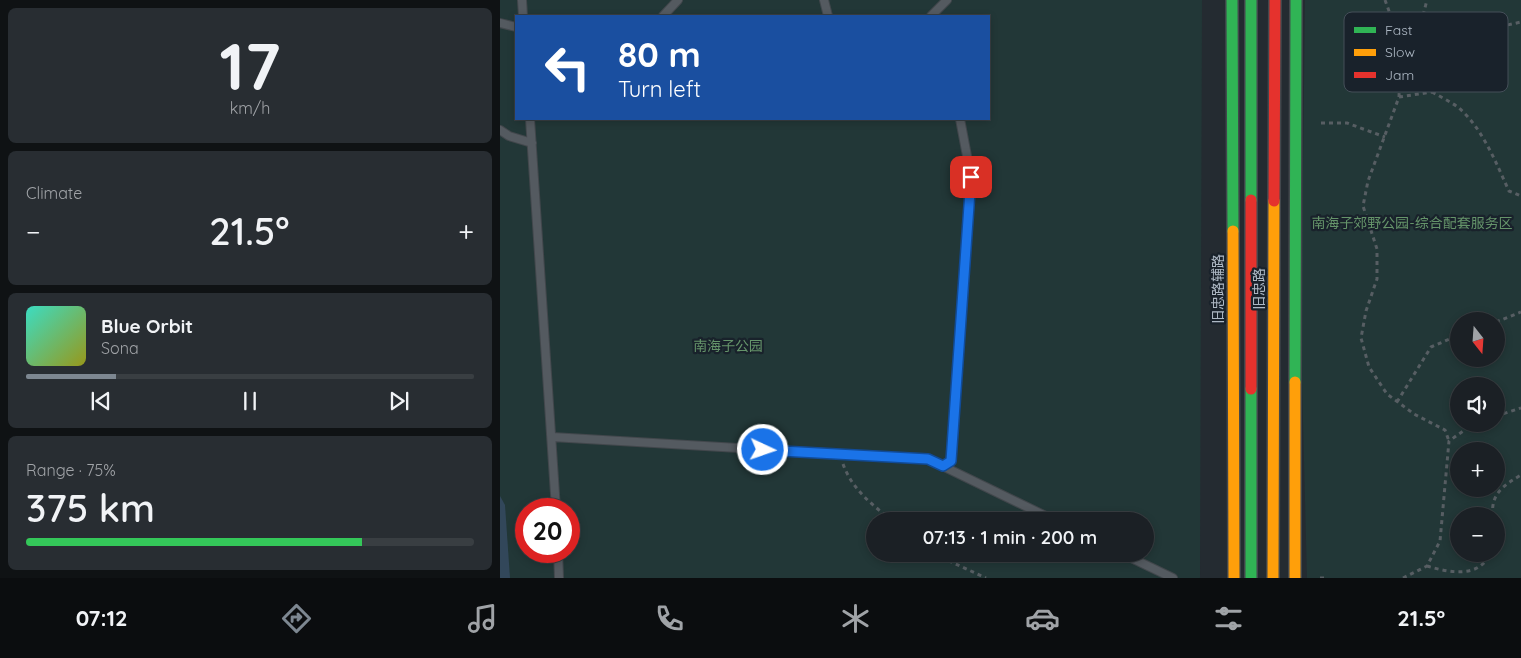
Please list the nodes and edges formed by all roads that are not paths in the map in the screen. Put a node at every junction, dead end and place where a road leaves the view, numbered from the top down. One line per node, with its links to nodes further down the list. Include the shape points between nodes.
1 (522, 0): 9 (lane)
2 (678, 0): 10 (lane)
3 (824, 0): 11 (lane)
4 (947, 0): 12 (lane)
5 (1232, 0): 27 (street, 旧忠路辅路)
6 (1251, 0): 28 (street, 旧忠路)
7 (1275, 0): 29 (street, 旧忠路)
8 (1296, 0): 30 (street)
9 (523, 15)
10 (664, 15)
11 (828, 15)
12 (932, 15)
13 (500, 24): 14 (lane)
14 (515, 27)
15 (530, 120): 18 (lane)
16 (960, 120): 20 (lane, via 971,177 951,461)
17 (500, 130): 18 (lane)
18 (532, 143): 19 (lane)
19 (552, 437): 20 (lane, via 928,459); 21 (lane)
20 (943, 466): 22 (lane)
21 (555, 498)
22 (1038, 512)
23 (1140, 562): 26 (lane)
24 (558, 563): 25 (lane)
25 (559, 578)
26 (1173, 578)
27 (1234, 578)
28 (1251, 578)
29 (1273, 578)
30 (1296, 578)

